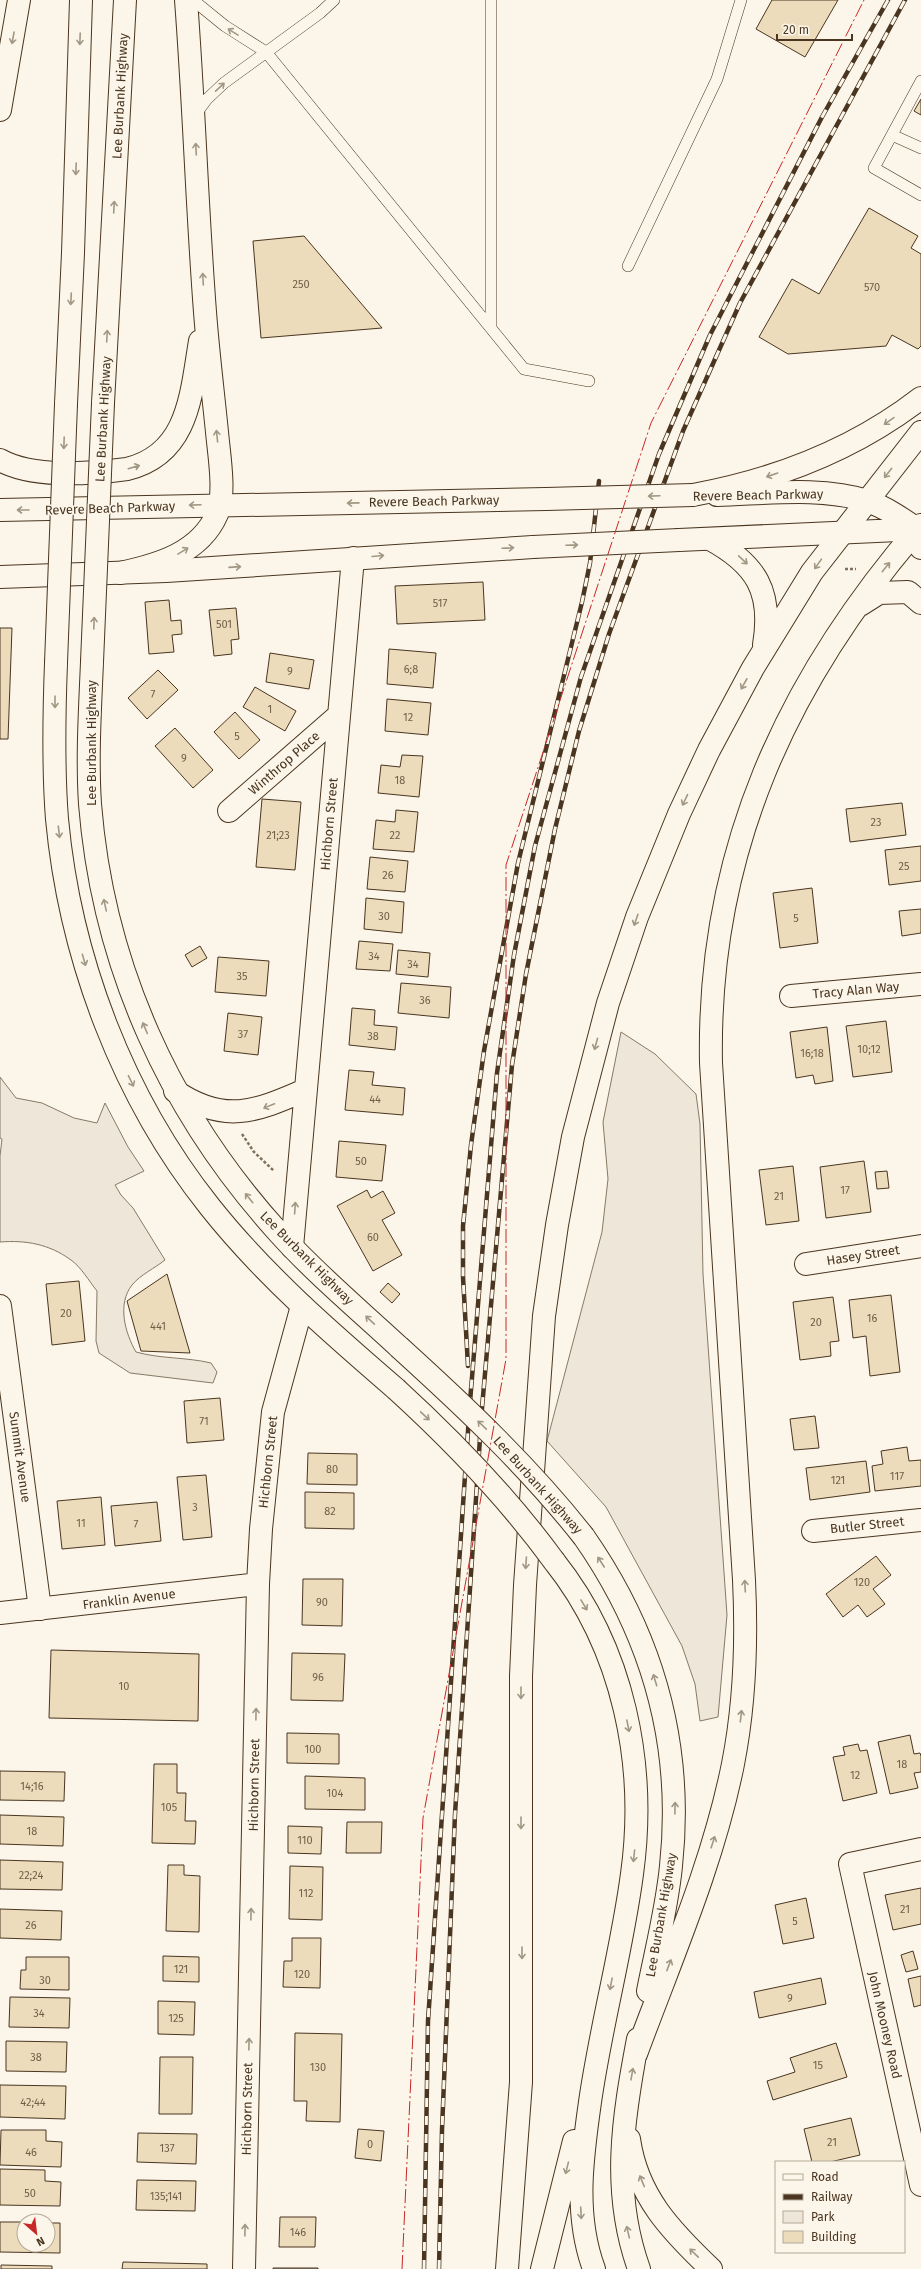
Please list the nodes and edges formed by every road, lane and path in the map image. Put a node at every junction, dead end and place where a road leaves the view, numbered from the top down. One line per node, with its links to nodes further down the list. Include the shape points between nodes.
1 (19, 0): 11 (main road, one-way to 11)
2 (81, 0): 50 (main road, one-way to 50, bridge, via 56,663 55,782 60,844 79,940 107,1027 146,1110 196,1188 253,1257)
3 (125, 0): 43 (main road, Lee Burbank Highway, one-way to 3, bridge, via 147,1033 126,979 110,926 98,868 89,781 103,403)
4 (186, 0): 12 (main road)
5 (194, 0): 9 (lane, one-way to 5, via 225,26)
6 (334, 0): 9 (lane)
7 (491, 0): 18 (lane)
8 (741, 0): 16 (lane, via 717,79)
9 (266, 52): 12 (lane, one-way to 9, via 224,82); 18 (lane)
10 (921, 81): 13 (lane)
11 (0, 110)
12 (194, 116): 17 (main road, one-way to 12)
13 (892, 135): 14 (lane); 15 (lane, via 874,168)
14 (921, 148)
15 (921, 195)
16 (628, 266)
17 (205, 312): 22 (main road, one-way to 17, via 30,471 67,472 127,469 138,467 156,457 176,436 184,416 192,388); 25 (main road, one-way to 17, via 220,461)
18 (491, 328): 19 (lane, via 524,369)
19 (589, 382)
20 (921, 398): 23 (main road, one-way to 23, via 883,426 826,455 754,481)
21 (921, 432): 24 (main road, one-way to 24)
22 (0, 460)
23 (693, 495): 24 (main road, Revere Beach Parkway, via 826,494); 25 (main road, Revere Beach Parkway, one-way to 25, bridge)
24 (867, 501): 27 (main road); 28 (main road, Revere Beach Parkway, via 892,513)
25 (220, 504): 26 (main road, Revere Beach Parkway, one-way to 26); 33 (main road, one-way to 25, via 155,564 185,550 206,533)
26 (0, 510)
27 (841, 533): 28 (main road); 29 (main road); 37 (main road, one-way to 37, via 812,572)
28 (920, 533): 36 (main road, one-way to 28)
29 (710, 539): 30 (main road, one-way to 29, bridge); 37 (main road, one-way to 37, via 742,560 758,581 766,613)
30 (353, 558): 33 (main road, one-way to 30); 38 (main road, Hichborn Street)
31 (840, 569): 32 (path)
32 (862, 569)
33 (120, 573): 34 (main road)
34 (0, 577)
35 (921, 603): 36 (main road, via 908,592 879,593)
36 (854, 609): 58 (main road, one-way to 36, via 714,1837 733,1763 744,1688 744,1580 712,1085 711,1019 721,929 739,842 763,773 804,689)
37 (763, 650): 62 (main road, one-way to 62, via 688,793 637,917 595,1047 573,1137 557,1224 540,1360 523,1630 522,2068)
38 (339, 715): 39 (main road, Winthrop Place); 42 (main road, Hichborn Street)
39 (229, 811)
40 (921, 984): 41 (main road, Tracy Alan Way)
41 (791, 996)
42 (305, 1090): 43 (main road, one-way to 43, via 262,1108 232,1113 203,1107); 47 (main road, Hichborn Street, one-way to 42)
43 (175, 1091): 47 (main road, Lee Burbank Highway, one-way to 43, via 227,1170)
44 (241, 1132): 45 (path, via 254,1152)
45 (275, 1173)
46 (921, 1246): 48 (main road, Hasey Street)
47 (292, 1247): 58 (main road, Lee Burbank Highway, one-way to 47, bridge, via 671,1867 675,1813 674,1776 662,1703 644,1646 610,1577 584,1536 530,1473 458,1400)
48 (806, 1264)
49 (0, 1306): 54 (main road, Summit Avenue)
50 (302, 1306): 53 (main road, Hichborn Street, via 274,1405); 57 (main road, one-way to 57, bridge, via 441,1431 488,1480 554,1561 585,1608 606,1648 624,1705 634,1765 636,1826 632,1873)
51 (921, 1520): 52 (main road, Butler Street)
52 (813, 1531)
53 (258, 1584): 54 (main road, Franklin Avenue); 61 (main road, Hichborn Street, one-way to 53)
54 (40, 1609): 55 (main road, Franklin Avenue)
55 (0, 1613)
56 (921, 1849): 60 (main road, John Mooney Road, via 850,1864)
57 (601, 2035): 63 (main road, one-way to 63); 64 (main road, one-way to 64, via 588,2117 581,2201 583,2230)
58 (636, 2054): 59 (main road, Lee Burbank Highway, one-way to 58)
59 (626, 2113): 65 (main road, Lee Burbank Highway, one-way to 59, via 628,2235 622,2196 621,2166); 66 (main road, one-way to 59, via 673,2233 655,2208 633,2158)
60 (921, 2185)
61 (244, 2269)
62 (507, 2269)
63 (542, 2269)
64 (594, 2269)
65 (639, 2269)
66 (711, 2269)

